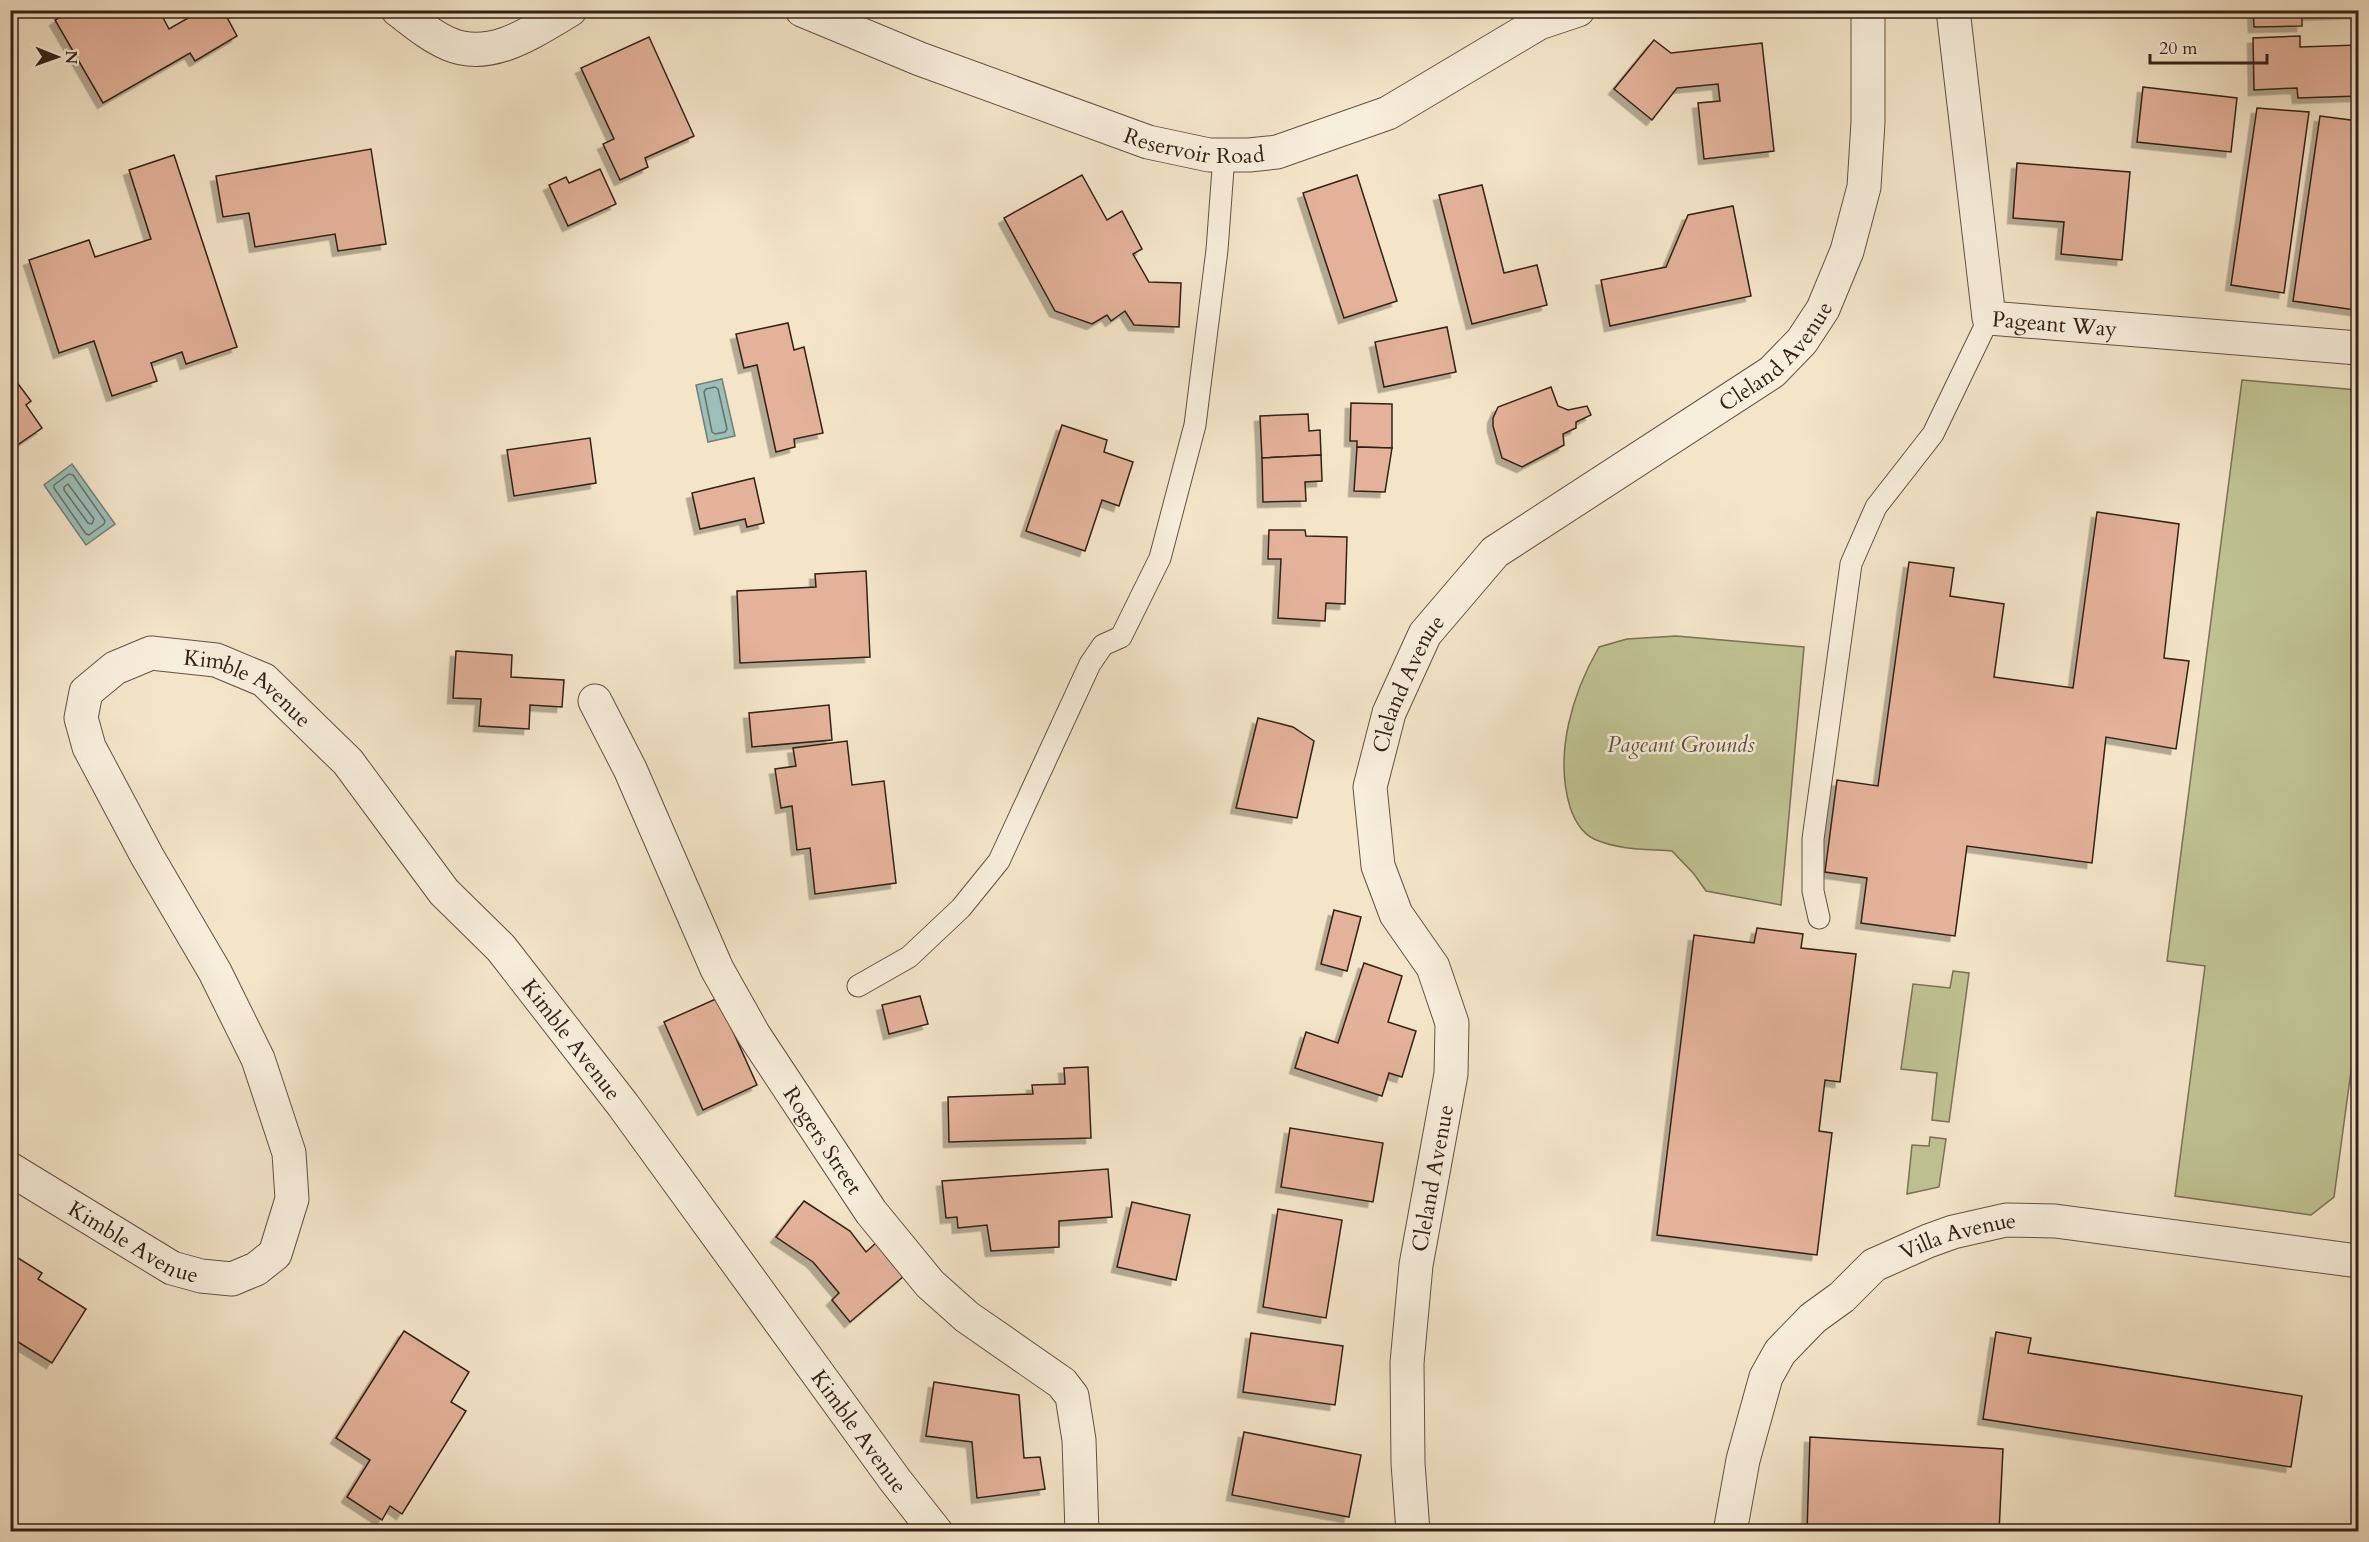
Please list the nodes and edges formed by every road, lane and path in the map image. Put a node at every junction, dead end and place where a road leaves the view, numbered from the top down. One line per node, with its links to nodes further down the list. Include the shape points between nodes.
1 (398, 10): 2 (street, via 430,34 472,51 499,47 524,37)
2 (570, 10)
3 (802, 10): 7 (street, Reservoir Road, via 1148,142)
4 (1578, 10): 7 (street, Reservoir Road, via 1539,23 1388,113 1277,152)
5 (1869, 10): 17 (street, Cleland Avenue, via 1864,187 1847,251 1823,309 1802,341 1772,372 1495,552 1425,634 1389,713 1370,787 1378,866 1396,914 1433,967 1452,1023 1451,1074 1416,1266 1407,1363)
6 (1953, 10): 8 (street, Pageant Way)
7 (1224, 155): 12 (lane, via 1217,250 1195,425 1160,558 1121,637 1103,645 1090,663 999,861 961,908 909,957)
8 (1989, 318): 9 (street, Pageant Way); 11 (lane, via 1934,434 1876,507 1851,564 1813,839 1812,880)
9 (2358, 348)
10 (595, 701): 16 (street, Rogers Street, via 630,769 723,979 754,1035 871,1212 937,1291 967,1317 1062,1383 1072,1396 1079,1440)
11 (1819, 918)
12 (858, 986)
13 (10, 1169): 15 (street, Kimble Avenue, via 172,1268 232,1279 256,1269 275,1254 292,1199 289,1153 258,1059 215,972 89,747 81,718 86,692 115,668 151,653 216,660 264,680 348,762 444,892 501,948 623,1105)
14 (2358, 1260): 18 (street, Villa Avenue, via 2055,1221 2006,1220 1928,1241 1874,1265 1780,1352 1766,1377 1755,1416)
15 (936, 1532)
16 (1082, 1532)
17 (1413, 1532)
18 (1730, 1532)

